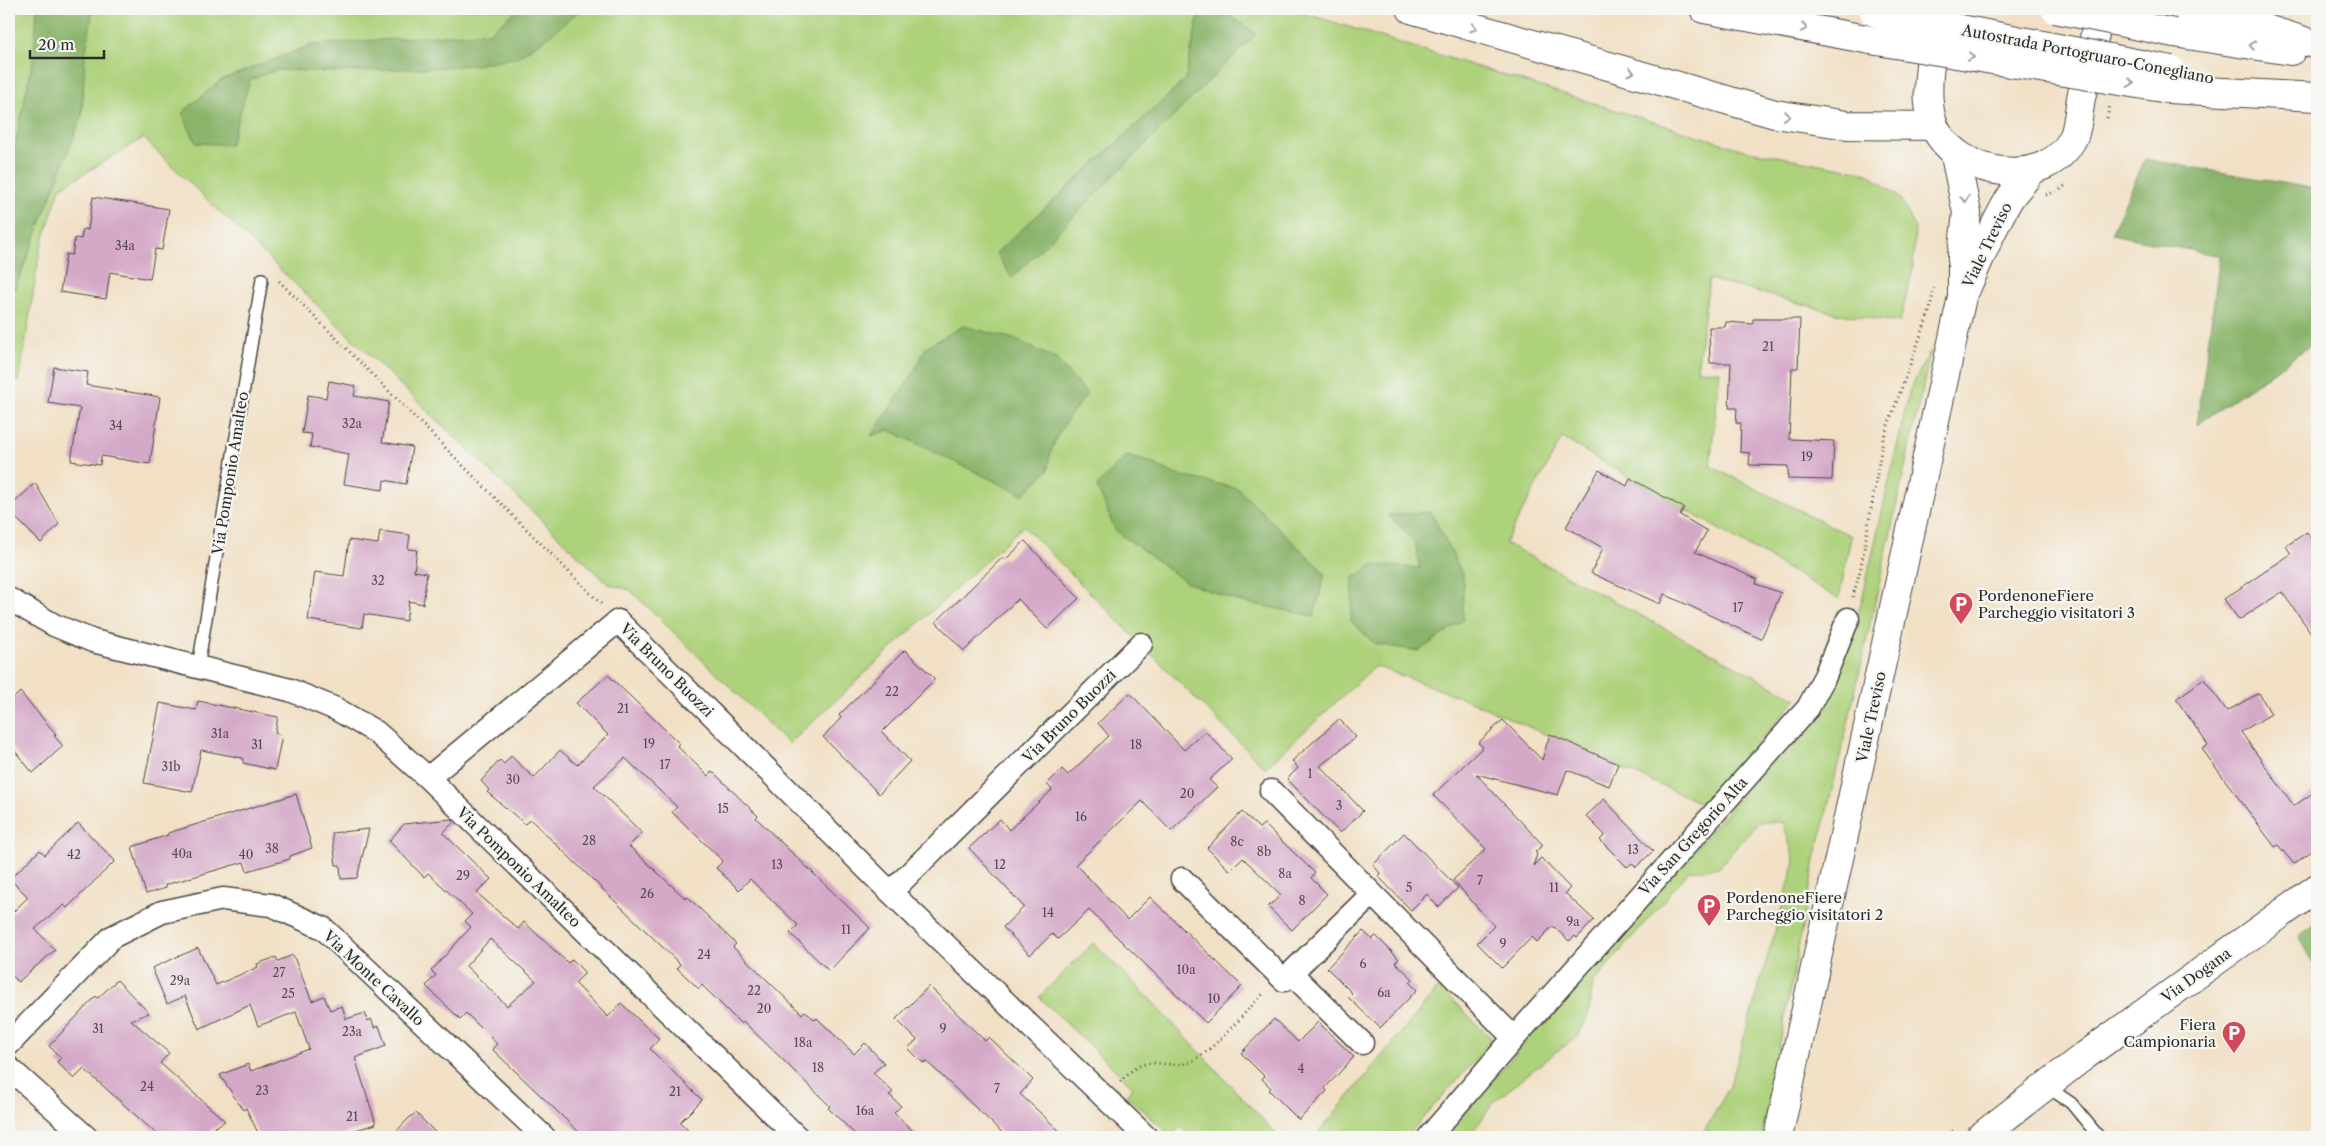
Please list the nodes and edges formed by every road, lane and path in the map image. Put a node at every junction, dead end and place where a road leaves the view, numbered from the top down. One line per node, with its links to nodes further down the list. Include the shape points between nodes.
1 (1411, 9): 12 (main road, one-way to 12, via 1775,114 1847,125)
2 (1704, 9): 10 (main road, one-way to 10, bridge, via 1871,40)
3 (1938, 9): 12 (main road, Viale Treviso, via 1928,92)
4 (2055, 9): 7 (main road, bridge)
5 (2100, 9): 14 (main road, Viale Treviso, via 2074,136 2057,158)
6 (1866, 10): 10 (main road, Autostrada Portogruaro-Conegliano, bridge)
7 (2174, 18): 8 (main road, via 2257,26); 9 (main road, one-way to 7)
8 (2317, 45)
9 (2317, 55)
10 (2170, 80): 11 (main road)
11 (2317, 97)
12 (1934, 126): 13 (main road, Viale Treviso)
13 (1954, 151): 14 (main road, Viale Treviso, via 1974,164 1996,171); 16 (main road, Viale Treviso, one-way to 16, via 1967,213)
14 (2031, 170): 16 (main road, Viale Treviso, via 1995,223)
15 (262, 279): 19 (path, via 278,280); 21 (lane, Via Pomponio Amalteo)
16 (1962, 297): 35 (main road, Viale Treviso)
17 (9, 599): 21 (street, Via Pomponio Amalteo, via 54,625 93,641)
18 (1848, 619): 29 (street, Via San Gregorio Alta, via 1826,676 1808,708)
19 (618, 621): 22 (street, Via Bruno Buozzi); 26 (street, Via Bruno Buozzi)
20 (1141, 644): 26 (street, Via Bruno Buozzi)
21 (198, 667): 22 (street, Via Pomponio Amalteo, via 290,690 336,709 376,732)
22 (428, 778): 38 (street, Via Pomponio Amalteo)
23 (1271, 791): 27 (street)
24 (1182, 879): 28 (street)
25 (2317, 888): 33 (main road, Via Dogana)
26 (891, 892): 34 (street, Via Bruno Buozzi)
27 (1371, 894): 28 (street); 29 (street)
28 (1286, 975): 30 (street); 34 (path, via 1206,1052 1180,1065 1153,1062 1140,1065)
29 (1514, 1038): 40 (street, Via San Gregorio Alta)
30 (1362, 1043)
31 (9, 1044): 37 (street, Via Monte Cavallo, via 112,937 162,912 223,899 271,905 323,928)
32 (9, 1068): 36 (street)
33 (2046, 1086): 41 (main road, Via Dogana); 42 (lane, via 2071,1103)
34 (1105, 1097): 39 (street, Via Bruno Buozzi)
35 (1783, 1132)
36 (86, 1137)
37 (544, 1137)
38 (797, 1137)
39 (1146, 1137)
40 (1430, 1137)
41 (1980, 1137)
42 (2099, 1137)

